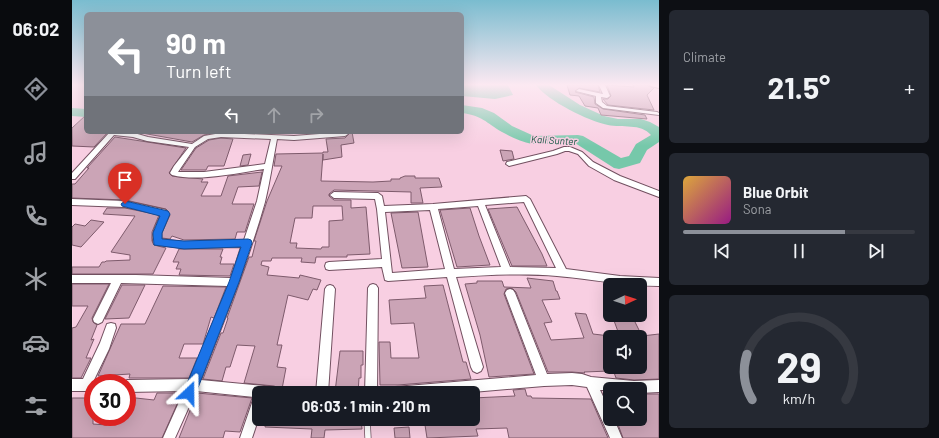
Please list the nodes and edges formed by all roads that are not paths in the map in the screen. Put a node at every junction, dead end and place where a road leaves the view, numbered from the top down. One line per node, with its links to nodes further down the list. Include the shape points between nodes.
1 (603, 105): 2 (street)
2 (657, 114)
3 (111, 134): 10 (street)
4 (123, 134): 7 (street)
5 (346, 134): 6 (street)
6 (274, 138): 7 (street, via 221,135 203,138); 9 (street)
7 (193, 146): 9 (street, via 174,173 206,174)
8 (509, 164): 11 (street, via 570,149 617,178)
9 (269, 166): 17 (street)
10 (72, 177)
11 (659, 194)
12 (334, 195): 16 (street, via 378,196)
13 (72, 202): 17 (street, via 125,204 163,212 165,214 157,242 184,245)
14 (481, 204): 15 (street); 20 (street); 22 (street, via 525,198)
15 (433, 207): 16 (street); 21 (street)
16 (381, 209): 18 (street)
17 (248, 243): 25 (street)
18 (387, 263): 19 (street); 21 (street, via 388,277)
19 (329, 266)
20 (507, 270): 21 (street); 22 (street)
21 (450, 272): 32 (street)
22 (563, 273): 26 (street, via 643,283)
23 (72, 279): 24 (street)
24 (118, 279): 25 (street); 30 (street)
25 (234, 282): 39 (street)
26 (659, 282)
27 (330, 288): 40 (street)
28 (373, 288): 41 (street)
29 (510, 293): 34 (street)
30 (98, 319)
31 (111, 328): 33 (street)
32 (477, 367)
33 (94, 374)
34 (544, 380): 35 (street, via 572,379); 42 (street)
35 (591, 383): 43 (street, via 634,387); 50 (street)
36 (72, 385): 37 (street)
37 (84, 385)
38 (136, 386): 39 (street)
39 (193, 386): 44 (street); 47 (street)
40 (323, 386)
41 (371, 386)
42 (475, 386)
43 (659, 386)
44 (252, 392)
45 (252, 420): 48 (street)
46 (367, 426): 49 (lane)
47 (169, 438)
48 (246, 438)
49 (368, 438)
50 (616, 438)

